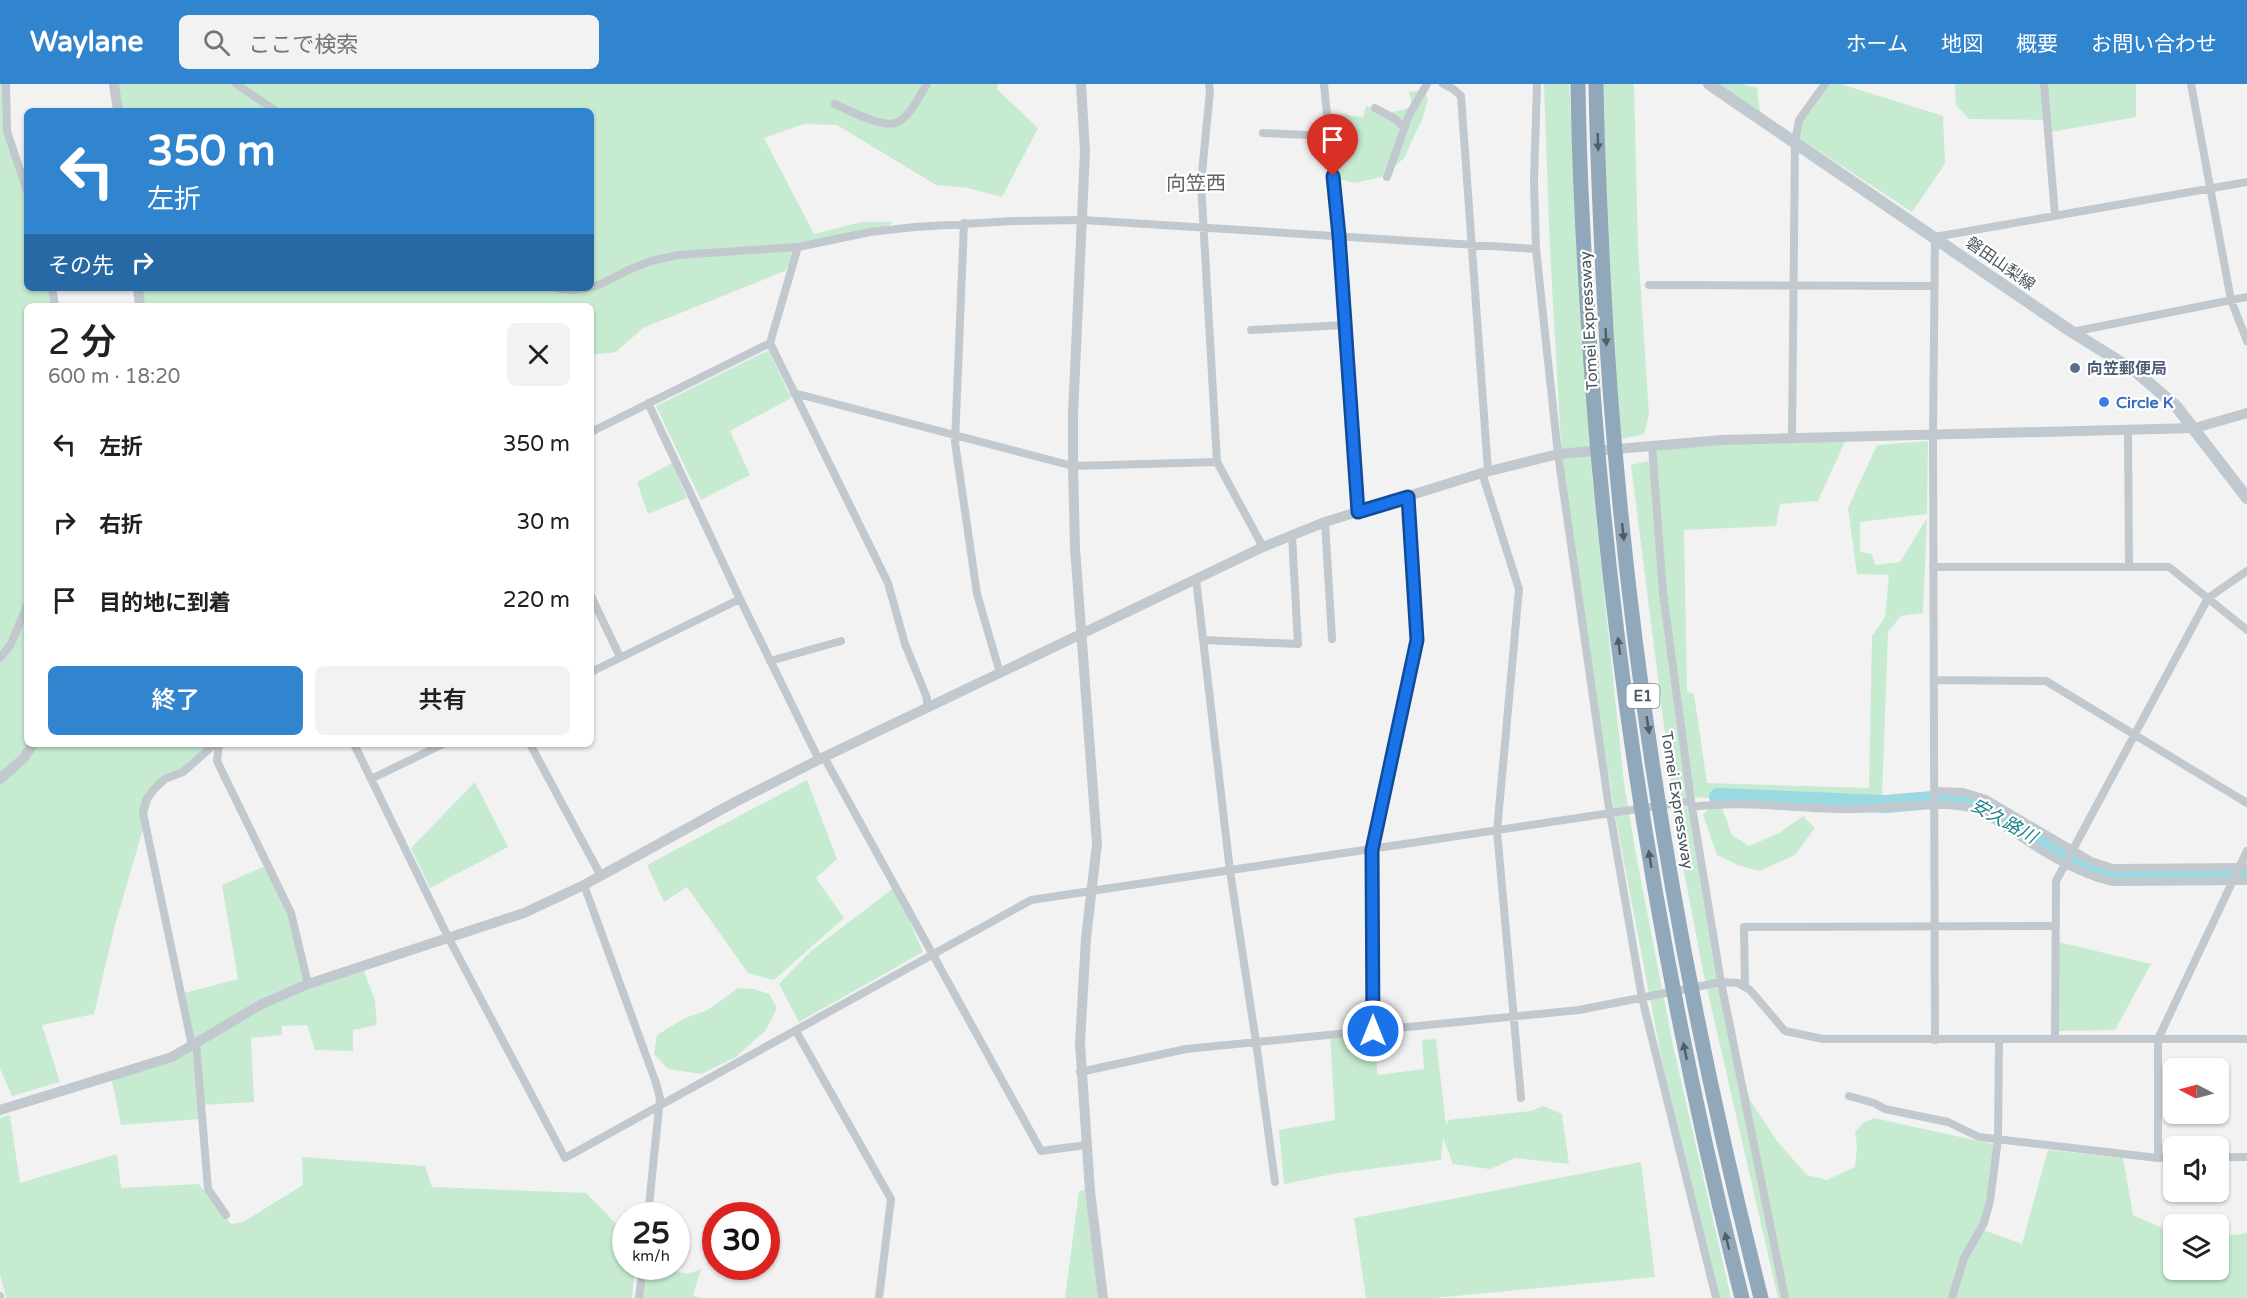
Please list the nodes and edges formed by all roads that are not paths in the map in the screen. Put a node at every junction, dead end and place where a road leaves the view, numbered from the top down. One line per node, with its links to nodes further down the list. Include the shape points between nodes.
1 (6, 84): 26 (street, via 7,131)
2 (114, 84): 18 (street)
3 (236, 84): 19 (street)
4 (927, 84): 17 (street, via 897,124 870,120)
5 (1081, 84): 30 (street, via 1085,129)
6 (1209, 84): 32 (street, via 1201,183)
7 (1324, 84): 23 (street)
8 (1426, 84): 21 (street)
9 (1443, 84): 35 (street, via 1461,96)
10 (1537, 84): 37 (street)
11 (1578, 84): 153 (highway, Tomei Expressway / E1, one-way to 11, via 1677,1017 1625,699 1605,537 1591,374)
12 (1596, 84): 154 (highway, Tomei Expressway / E1, one-way to 154, via 1608,373 1643,697 1681,936)
13 (1709, 84): 24 (main road, 磐田山梨線)
14 (1825, 84): 24 (street, via 1799,120)
15 (2043, 84): 29 (street)
16 (2191, 84): 28 (street)
17 (835, 104)
18 (118, 108)
19 (272, 108)
20 (1376, 108): 21 (street)
21 (1404, 127): 25 (street)
22 (1263, 133): 23 (street)
23 (1329, 136): 33 (street)
24 (1795, 142): 34 (main road, 磐田山梨線); 40 (street)
25 (1387, 177)
26 (24, 181)
27 (2247, 182): 28 (street)
28 (2209, 189): 29 (street); 43 (street)
29 (2055, 215): 34 (street)
30 (1083, 220): 31 (street); 32 (street); 61 (street)
31 (964, 223): 36 (street, via 870,232); 55 (street)
32 (1204, 228): 33 (street); 60 (street)
33 (1339, 236): 35 (street); 44 (street)
34 (1935, 237): 41 (street); 46 (main road, 磐田山梨線)
35 (1473, 245): 37 (street); 62 (street)
36 (798, 247): 39 (street, via 678,255 651,261); 48 (street)
37 (1536, 249): 59 (street)
38 (1649, 285): 40 (street)
39 (594, 286)
40 (1793, 286): 41 (street); 57 (street)
41 (1933, 286): 56 (street)
42 (2247, 297): 43 (street)
43 (2230, 300): 46 (street); 47 (street)
44 (1345, 325): 45 (street); 65 (street)
45 (1251, 330)
46 (2072, 332): 52 (main road, 磐田山梨線, via 2135,371)
47 (2247, 341)
48 (770, 343): 49 (street); 50 (street)
49 (794, 393): 55 (street); 88 (street, via 888,583)
50 (648, 403): 53 (street); 74 (street)
51 (2247, 413): 52 (street)
52 (2195, 428): 54 (street); 64 (main road, 磐田山梨線)
53 (594, 430)
54 (2128, 430): 56 (street); 70 (street)
55 (955, 435): 61 (street); 86 (street, via 977,594)
56 (1933, 436): 57 (street); 69 (street)
57 (1792, 438): 58 (street)
58 (1648, 446): 59 (street); 100 (street)
59 (1563, 454): 62 (street); 103 (street)
60 (1217, 462): 61 (street); 68 (street)
61 (1073, 466): 78 (street)
62 (1485, 472): 63 (street); 104 (street, via 1519,589)
63 (1408, 497): 65 (street); 106 (street, via 1417,640)
64 (2247, 498)
65 (1358, 512): 66 (street)
66 (1325, 522): 67 (street); 79 (street)
67 (1292, 535): 68 (street); 80 (street, via 1298,644)
68 (1263, 547): 72 (street)
69 (1933, 567): 70 (street); 87 (street)
70 (2129, 567): 73 (street, via 2169,567)
71 (2247, 571): 73 (street)
72 (1196, 579): 78 (street); 80 (street)
73 (2208, 598): 77 (street); 89 (street)
74 (740, 599): 82 (street); 84 (street)
75 (594, 602): 82 (street)
76 (24, 612): 83 (street, via 11,644)
77 (2247, 630)
78 (1082, 633): 86 (street); 115 (street, via 1097,834)
79 (1332, 639)
80 (1203, 640): 110 (street)
81 (841, 641): 84 (street)
82 (620, 657): 85 (street)
83 (0, 658)
84 (770, 661): 96 (street)
85 (594, 670)
86 (1000, 672): 88 (street)
87 (1934, 680): 89 (street, via 2046,681); 99 (street)
88 (927, 707): 96 (street)
89 (2134, 733): 101 (street); 105 (street)
90 (31, 747): 97 (street)
91 (213, 747): 133 (street, via 183,772 155,788 143,813)
92 (217, 747): 121 (street, via 217,761 291,913)
93 (355, 747): 98 (street)
94 (436, 747): 98 (street)
95 (532, 747): 111 (street)
96 (821, 758): 111 (street); 119 (street)
97 (0, 779)
98 (371, 779): 118 (street)
99 (1935, 791): 102 (street); 105 (street, via 1963,792 1986,799)
100 (1689, 803): 102 (street, via 1827,809); 103 (street); 120 (street)
101 (2247, 803)
102 (1935, 806): 108 (street, via 1979,810); 116 (street)
103 (1613, 813): 104 (street); 123 (street)
104 (1497, 831): 106 (street); 124 (street)
105 (2071, 849): 108 (street); 109 (street, via 2114,868)
106 (1372, 850): 110 (street); 126 (street)
107 (2247, 851): 109 (street)
108 (2064, 863): 112 (street, via 2113,882); 117 (street, via 2055,881)
109 (2243, 867): 112 (street)
110 (1230, 871): 115 (street); 132 (street)
111 (601, 876): 114 (street)
112 (2234, 881): 113 (street); 128 (street)
113 (2247, 881)
114 (584, 885): 118 (street, via 524,913); 137 (street, via 656,1083)
115 (1093, 891): 119 (street, via 1031,900); 134 (street, via 1086,938)
116 (1934, 926): 117 (street); 122 (street, via 1744,927); 130 (street)
117 (2054, 926): 127 (street)
118 (448, 937): 121 (street); 137 (street, via 565,1158)
119 (933, 955): 125 (street); 140 (street, via 1041,1151)
120 (1721, 982): 122 (street); 123 (street); 155 (street)
121 (308, 984): 133 (street, via 262,1004)
122 (1745, 987): 130 (street, via 1785,1031 1798,1035 1823,1039)
123 (1646, 997): 124 (street); 152 (street)
124 (1514, 1017): 126 (street); 136 (street)
125 (796, 1031): 137 (street); 150 (street, via 891,1199)
126 (1373, 1031): 132 (street)
127 (2055, 1039): 128 (street); 131 (street)
128 (2158, 1039): 129 (street); 143 (street)
129 (2247, 1039)
130 (1935, 1040): 131 (street)
131 (1999, 1040): 139 (street)
132 (1256, 1042): 134 (street, via 1186,1049); 145 (street)
133 (194, 1044): 138 (street, via 172,1057); 147 (street, via 208,1189)
134 (1080, 1072): 140 (street)
135 (1849, 1096): 139 (street, via 1885,1109 1948,1122 1979,1137)
136 (1521, 1098)
137 (659, 1108): 146 (street)
138 (0, 1110)
139 (1998, 1139): 143 (street); 156 (street, via 1984,1223 1964,1258)
140 (1086, 1145): 151 (street)
141 (2229, 1157): 142 (street)
142 (2247, 1157)
143 (2158, 1158): 144 (street)
144 (2163, 1158)
145 (1275, 1182)
146 (649, 1202)
147 (226, 1215)
148 (641, 1280): 149 (street)
149 (639, 1298)
150 (879, 1298)
151 (1103, 1298)
152 (1716, 1298)
153 (1742, 1298)
154 (1761, 1298)
155 (1785, 1298)
156 (1952, 1298)

